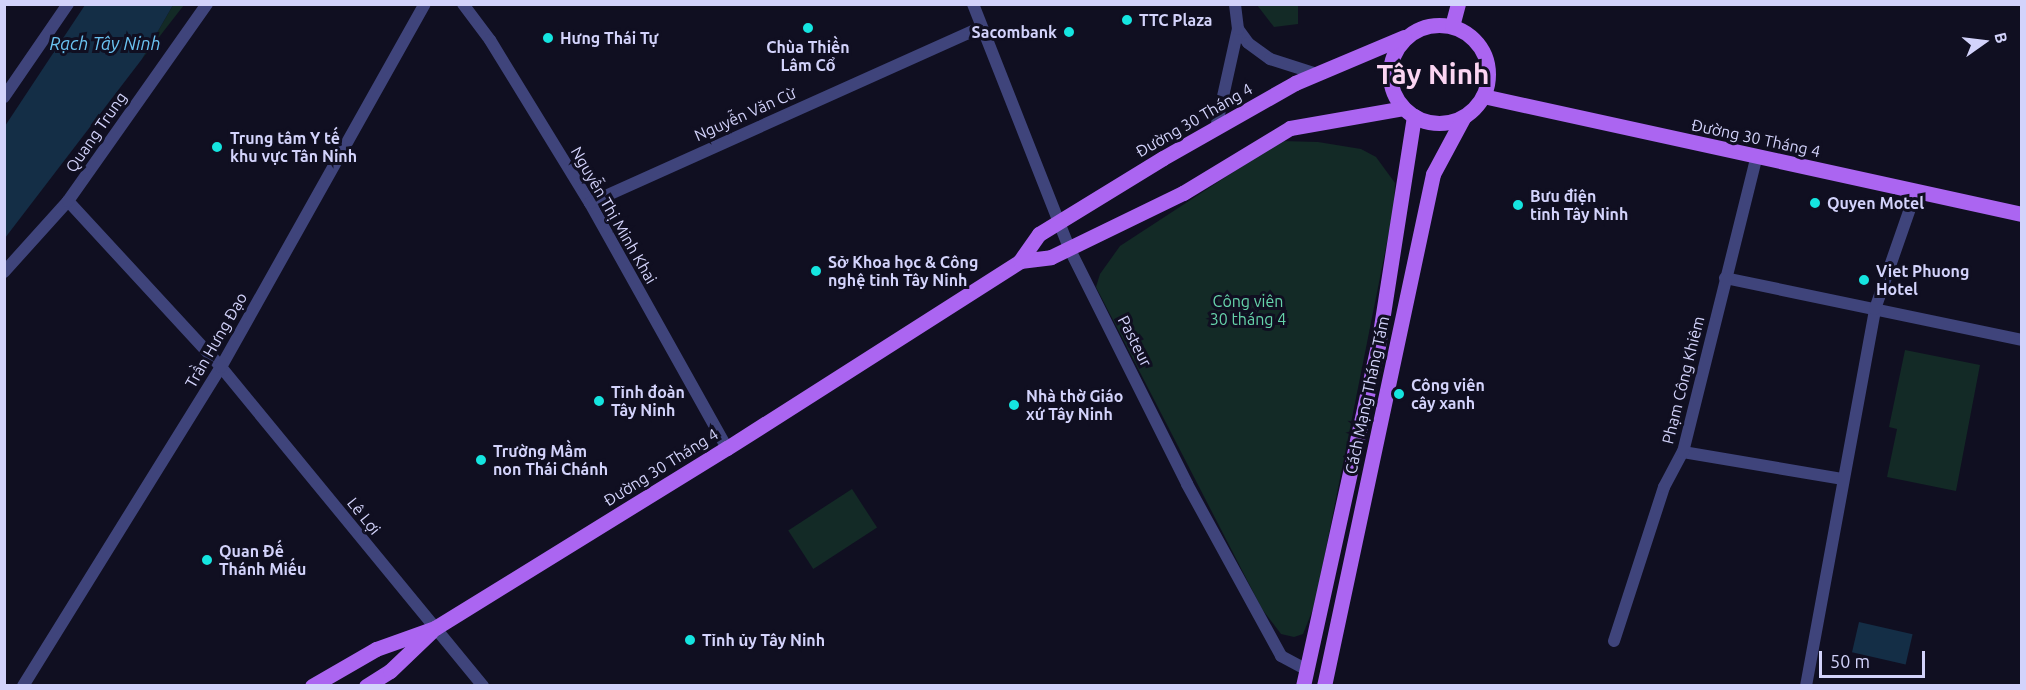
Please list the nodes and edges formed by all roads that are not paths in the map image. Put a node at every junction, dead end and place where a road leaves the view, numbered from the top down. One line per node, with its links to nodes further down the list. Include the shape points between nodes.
1 (68, 4): 14 (street)
2 (207, 4): 20 (street, Quang Trung)
3 (425, 4): 30 (street, Trần Hưng Đạo)
4 (463, 4): 21 (street, Nguyễn Thị Minh Khai, via 490,40)
5 (973, 4): 9 (street, Pasteur)
6 (1235, 4): 10 (street)
7 (1458, 4): 8 (main road)
8 (1452, 26): 11 (main road, via 1428,25); 13 (main road, via 1466,32 1484,53 1488,82)
9 (980, 28): 21 (street, Nguyễn Văn Cừ); 23 (street, Pasteur)
10 (1238, 28): 12 (street, via 1248,43 1270,59); 17 (street)
11 (1404, 37): 12 (main road, Đường 30 Tháng 4); 15 (main road, via 1389,73 1391,86)
12 (1317, 74): 17 (main road, Đường 30 Tháng 4)
13 (1483, 96): 16 (main road); 18 (main road, Đường 30 Tháng 4)
14 (4, 97)
15 (1409, 112): 16 (main road, via 1436,123); 24 (main road, Đường 30 Tháng 4, via 1290,128 1183,193); 36 (main road, Cách Mạng Tháng Tám, via 1378,346)
16 (1463, 118): 37 (main road, Cách Mạng Tháng Tám, via 1433,174)
17 (1216, 128): 23 (main road, Đường 30 Tháng 4)
18 (1757, 156): 19 (main road, Đường 30 Tháng 4); 27 (street, Phạm Công Khiêm)
19 (1916, 192): 22 (main road, Đường 30 Tháng 4); 28 (street)
20 (68, 201): 26 (street, Quang Trung); 30 (street, Lê Lợi)
21 (590, 202): 31 (street, Nguyễn Thị Minh Khai)
22 (2022, 214)
23 (1058, 222): 24 (street, Pasteur); 25 (main road, Đường 30 Tháng 4, via 1039,234)
24 (1070, 248): 25 (main road, Đường 30 Tháng 4, via 1045,259); 36 (street, Pasteur, via 1187,484 1281,656)
25 (1020, 261): 31 (main road, Đường 30 Tháng 4)
26 (4, 272)
27 (1725, 278): 28 (street); 32 (street, Phạm Công Khiêm)
28 (1875, 309): 29 (street); 33 (street)
29 (2022, 339)
30 (220, 367): 34 (street, Lê Lợi); 38 (street, Trần Hưng Đạo)
31 (727, 447): 34 (main road, Đường 30 Tháng 4)
32 (1683, 452): 33 (street); 35 (street, Phạm Công Khiêm, via 1664,487)
33 (1842, 479): 43 (street)
34 (435, 628): 39 (main road, Đường 30 Tháng 4, via 376,649); 40 (main road, via 390,671); 41 (street, Lê Lợi)
35 (1614, 641)
36 (1305, 669): 37 (main road); 42 (main road, Cách Mạng Tháng Tám)
37 (1325, 680)
38 (23, 686)
39 (312, 686)
40 (366, 686)
41 (483, 686)
42 (1303, 686)
43 (1806, 686)

